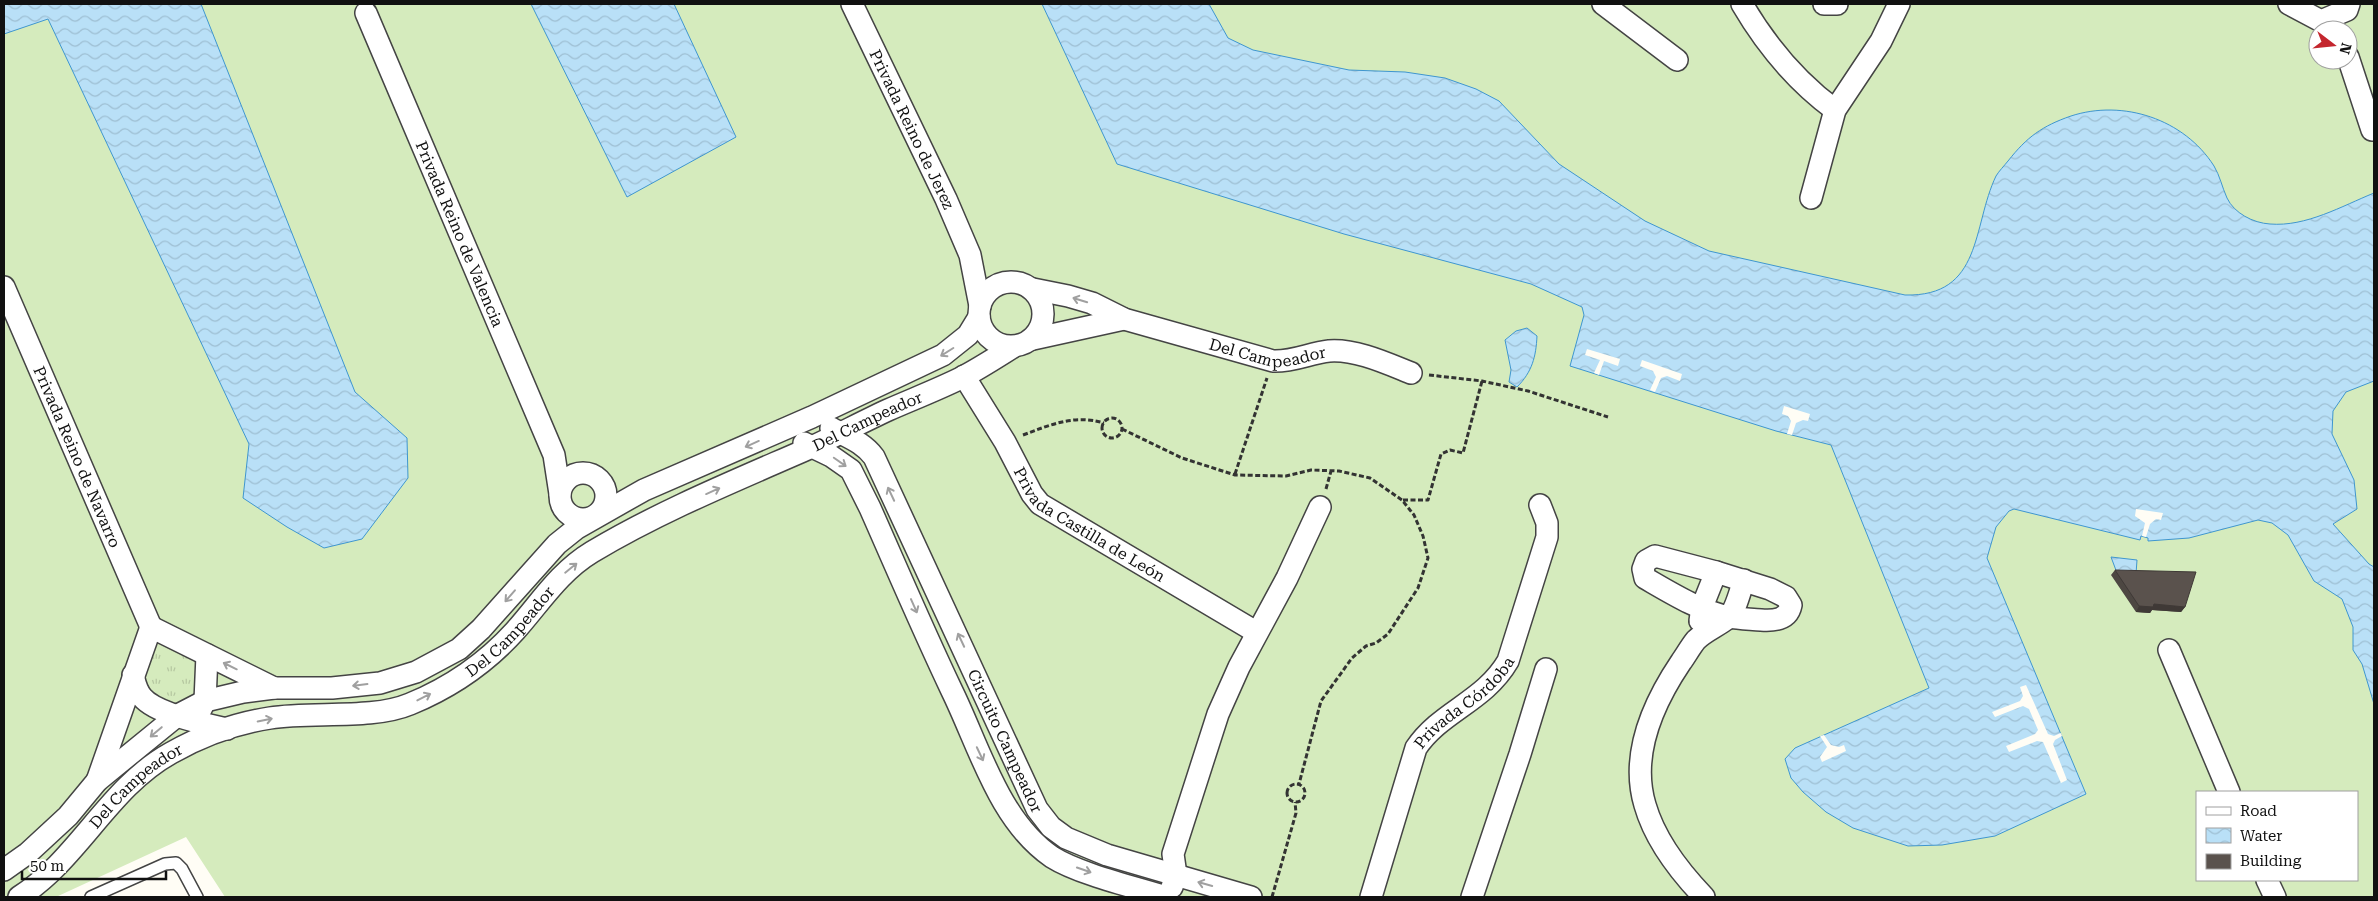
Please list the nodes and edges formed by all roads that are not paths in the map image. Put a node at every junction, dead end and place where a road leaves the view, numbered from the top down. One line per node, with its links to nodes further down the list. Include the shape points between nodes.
1 (852, 4): 16 (street, Privada Reino de Jerez, via 946,198)
2 (1603, 4): 8 (street)
3 (1742, 4): 13 (street, via 1762,36 1812,94)
4 (1824, 4): 5 (street)
5 (1837, 4)
6 (1899, 4): 13 (street, via 1881,41)
7 (2289, 4): 10 (street, via 2321,21)
8 (1628, 12): 11 (street)
9 (366, 13): 30 (street, Privada Reino de Valencia)
10 (2341, 17)
11 (1677, 60)
12 (2352, 70): 14 (street)
13 (1835, 110): 15 (street)
14 (2372, 130)
15 (1811, 198)
16 (970, 255): 17 (street); 20 (street, Privada Reino de Jerez)
17 (1013, 281): 19 (street); 20 (street, via 1002,282 992,288 984,296)
18 (4, 288): 45 (street, Privada Reino de Navarro)
19 (1033, 289): 21 (street, Del Campeador, one-way to 19, via 1092,303); 22 (street, via 1040,298 1044,314 1040,330)
20 (979, 312): 22 (street, via 986,335 994,342); 26 (street, Del Campeador, one-way to 26, via 968,335 943,355)
21 (1124, 319): 22 (street, Del Campeador); 23 (street, Del Campeador, via 1273,361 1287,362 1330,351 1384,362)
22 (1023, 343): 24 (street, Del Campeador)
23 (1410, 373)
24 (964, 376): 25 (street, Del Campeador); 46 (street, Privada Castilla de León, via 1040,504)
25 (886, 411): 28 (street, Del Campeador); 31 (street, via 878,429)
26 (812, 417): 27 (street, Del Campeador); 28 (street, Circuito Campeador)
27 (782, 430): 29 (street, Circuito Campeador); 33 (street, Del Campeador, one-way to 33)
28 (840, 433): 29 (street, Del Campeador); 31 (street, Circuito Campeador, via 868,448)
29 (812, 447): 38 (street, Del Campeador, one-way to 29); 54 (street, Circuito Campeador, one-way to 54, via 851,470)
30 (554, 456): 32 (street, via 567,468); 34 (street, Privada Reino de Valencia)
31 (874, 457): 52 (street, Circuito Campeador, one-way to 31)
32 (592, 476): 33 (street); 34 (street, via 567,478); 37 (street, via 606,489)
33 (644, 490): 37 (street, Del Campeador)
34 (560, 497): 37 (street, via 568,515 579,519); 40 (street, Del Campeador, via 551,540)
35 (1540, 505): 74 (street, Privada Córdoba, via 1548,523 1546,537 1508,661 1485,690 1426,732 1416,748)
36 (1320, 507): 46 (street, via 1287,578)
37 (596, 516): 38 (street); 39 (street); 40 (street, Del Campeador)
38 (638, 527): 39 (street, Del Campeador)
39 (590, 553): 57 (street, Del Campeador, one-way to 39, via 271,718 387,711 426,697 494,652 548,589)
40 (541, 559): 53 (street, Del Campeador, one-way to 53, via 481,629 459,649 416,672 380,683 332,688)
41 (1716, 572): 42 (street); 43 (street); 43 (street, via 1655,556 1646,562 1643,569 1645,578)
42 (1744, 580): 44 (street); 44 (street, via 1786,596 1791,605 1790,611 1783,618 1768,620)
43 (1702, 607): 44 (street); 47 (street)
44 (1729, 617): 47 (street)
45 (151, 627): 49 (street); 51 (street)
46 (1256, 632): 62 (street, via 1218,714)
47 (1697, 639): 75 (street, via 1663,689 1648,724 1641,784 1644,804 1655,832 1684,876)
48 (2169, 650): 60 (street)
49 (207, 655): 53 (street, one-way to 49); 55 (street)
50 (1546, 669): 68 (street)
51 (133, 675): 56 (street, via 143,698 154,706); 59 (street)
52 (979, 681): 54 (street); 61 (street, Circuito Campeador, via 1037,809 1051,827)
53 (274, 688): 55 (street, Del Campeador)
54 (953, 692): 63 (street, Circuito Campeador, one-way to 63, via 980,755 1017,824)
55 (205, 700): 56 (street, Del Campeador)
56 (187, 718): 57 (street); 58 (street, via 189,734); 59 (street, Del Campeador, one-way to 59)
57 (227, 729): 58 (street, Del Campeador)
58 (172, 752): 70 (street, Del Campeador, via 124,788 53,870)
59 (97, 781): 64 (street, Del Campeador, via 68,816 28,854)
60 (2229, 791)
61 (1066, 838): 63 (street); 65 (street, Circuito Campeador)
62 (1173, 854): 65 (street); 66 (street)
63 (1053, 857): 69 (street, Circuito Campeador, one-way to 69)
64 (4, 870)
65 (1155, 870): 66 (street, Circuito Campeador); 69 (street)
66 (1176, 875): 69 (street); 73 (street, Circuito Campeador, one-way to 66)
67 (2267, 881): 76 (street)
68 (1474, 894)
69 (1157, 896)
70 (19, 897)
71 (91, 897): 72 (lane, via 165,864 176,863)
72 (197, 897)
73 (1251, 897)
74 (1371, 897)
75 (1704, 897)
76 (2275, 897)

